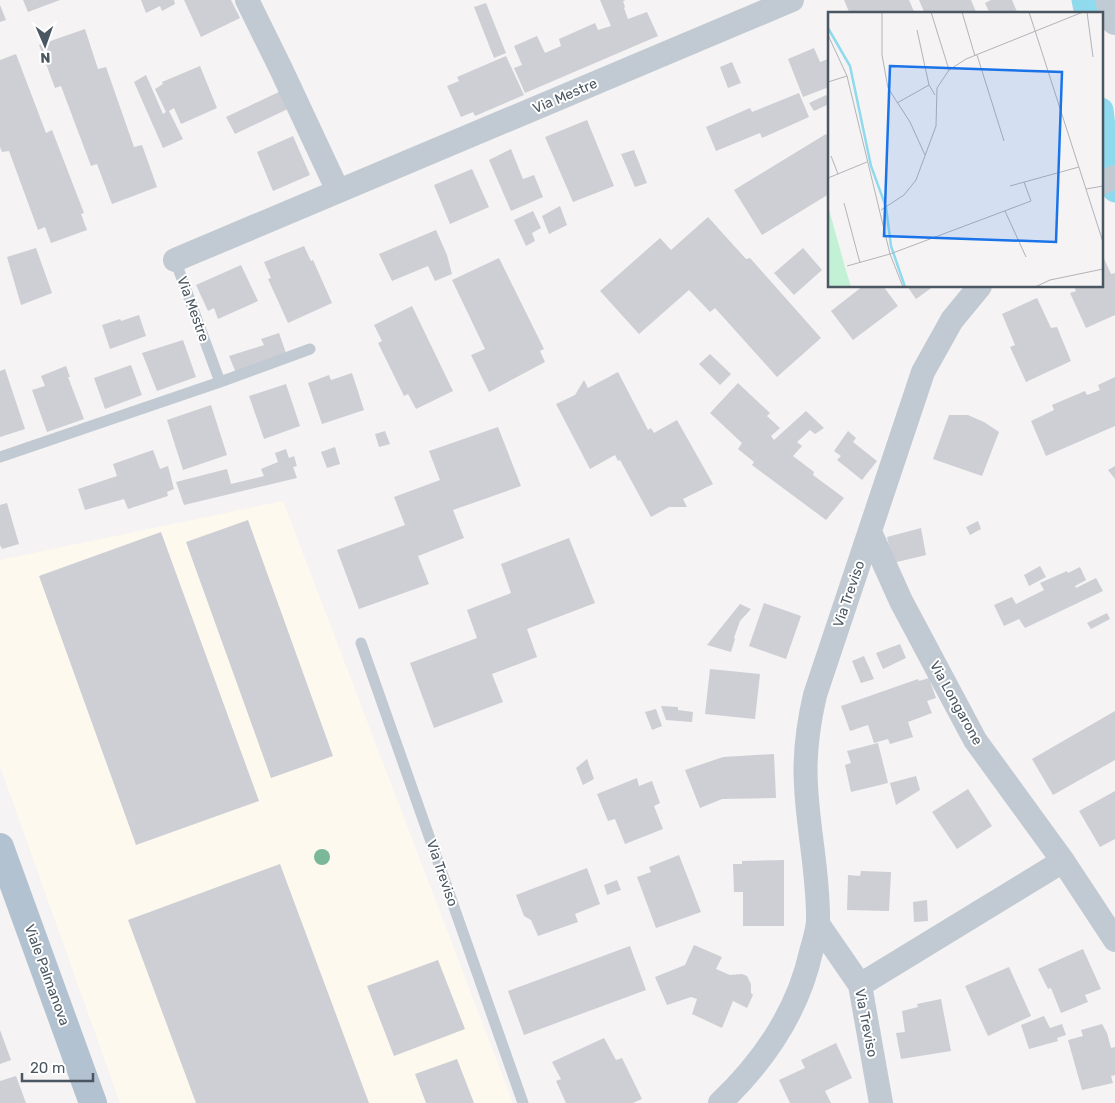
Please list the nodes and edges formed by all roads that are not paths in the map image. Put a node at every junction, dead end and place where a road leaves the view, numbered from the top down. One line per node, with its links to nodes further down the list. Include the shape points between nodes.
1 (247, 0): 7 (street)
2 (792, 0): 7 (street, Via Mestre)
3 (1109, 0): 4 (street)
4 (1115, 21)
5 (1115, 177): 6 (street)
6 (1102, 183)
7 (338, 191): 8 (street, Via Mestre)
8 (175, 260): 11 (lane, Via Mestre)
9 (978, 288): 13 (street, Via Treviso, via 952,320 923,372)
10 (310, 349): 11 (lane)
11 (220, 382): 12 (lane)
12 (0, 457)
13 (870, 532): 16 (street, Via Longarone, via 901,600 975,740); 17 (street, Via Treviso, via 815,695 808,726 806,786)
14 (361, 643): 22 (lane, Via Treviso)
15 (0, 846): 21 (main road, Viale Palmanova)
16 (1063, 861): 18 (street, Via Longarone); 19 (street)
17 (818, 924): 19 (street, Via Treviso); 20 (street, Via Treviso, via 798,997 782,1026)
18 (1115, 940)
19 (860, 985): 23 (street, Via Treviso)
20 (731, 1099)
21 (93, 1103)
22 (523, 1103)
23 (882, 1103)

